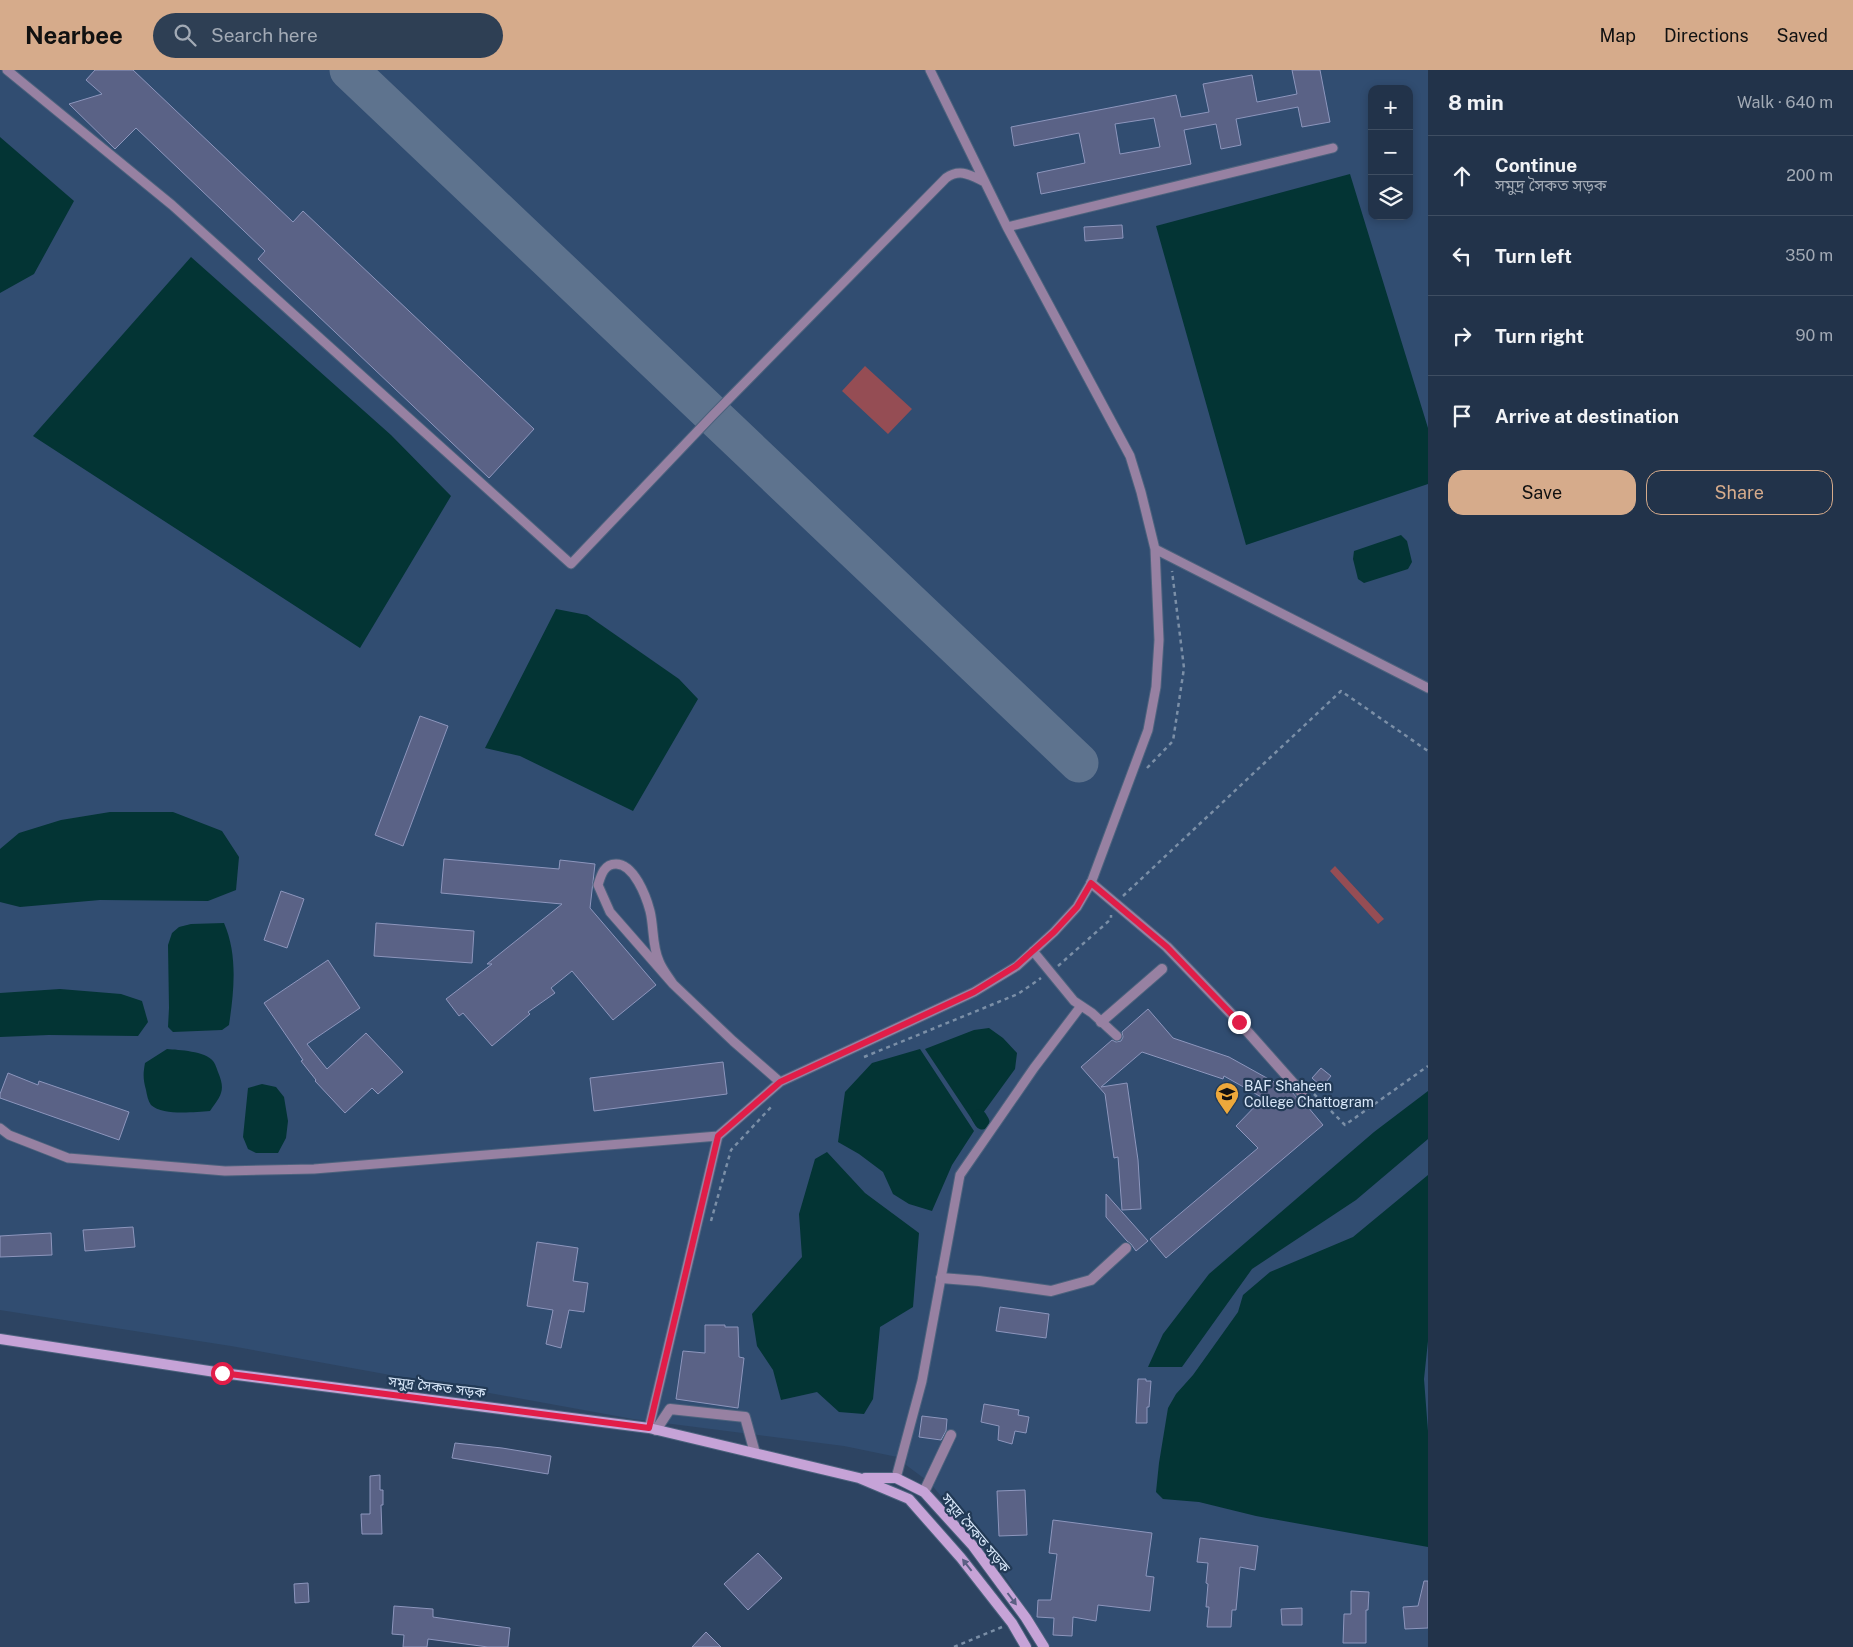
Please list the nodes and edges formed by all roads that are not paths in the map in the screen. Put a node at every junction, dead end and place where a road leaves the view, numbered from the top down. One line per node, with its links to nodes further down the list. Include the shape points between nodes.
1 (6, 70): 4 (lane, via 172,205 571,564 946,178 964,172)
2 (930, 70): 4 (lane)
3 (1333, 148): 5 (lane)
4 (985, 182): 5 (lane)
5 (1007, 227): 6 (lane, via 1130,456)
6 (1155, 549): 7 (lane); 8 (lane, via 1159,640 1156,687 1148,730)
7 (1428, 688)
8 (1091, 883): 9 (lane, via 1077,907); 16 (street, via 1167,947)
9 (1033, 951): 12 (lane); 15 (lane, via 1016,966 974,992)
10 (1162, 969): 13 (street)
11 (673, 984): 11 (lane, via 658,960 650,911 639,885 630,869 623,864 613,864 603,870 598,885 610,912); 15 (lane)
12 (1081, 1006): 13 (lane); 20 (lane, via 960,1175)
13 (1101, 1022): 14 (lane)
14 (1117, 1036)
15 (780, 1082): 18 (lane)
16 (1306, 1091)
17 (0, 1128): 18 (lane, via 9,1135 68,1158 225,1171 314,1169)
18 (718, 1136): 22 (lane)
19 (1126, 1248): 20 (street, via 1091,1280 1051,1291)
20 (941, 1278): 26 (lane, via 922,1381)
21 (2, 1340): 22 (main road, সমুদ্র সৈকত সড়ক, via 222,1373)
22 (653, 1429): 24 (main road, সমুদ্র সৈকত সড়ক); 24 (street, via 670,1408 745,1417)
23 (951, 1435): 27 (street)
24 (755, 1453): 25 (main road, সমুদ্র সৈকত সড়ক)
25 (859, 1478): 26 (main road, সমুদ্র সৈকত সড়ক); 28 (main road, সমুদ্র সৈকত সড়ক, one-way to 25, via 1012,1623 961,1558 909,1499)
26 (896, 1478): 27 (main road, সমুদ্র সৈকত সড়ক)
27 (924, 1492): 29 (main road, সমুদ্র সৈকত সড়ক, one-way to 29, via 973,1546)
28 (1026, 1647)
29 (1044, 1647)

